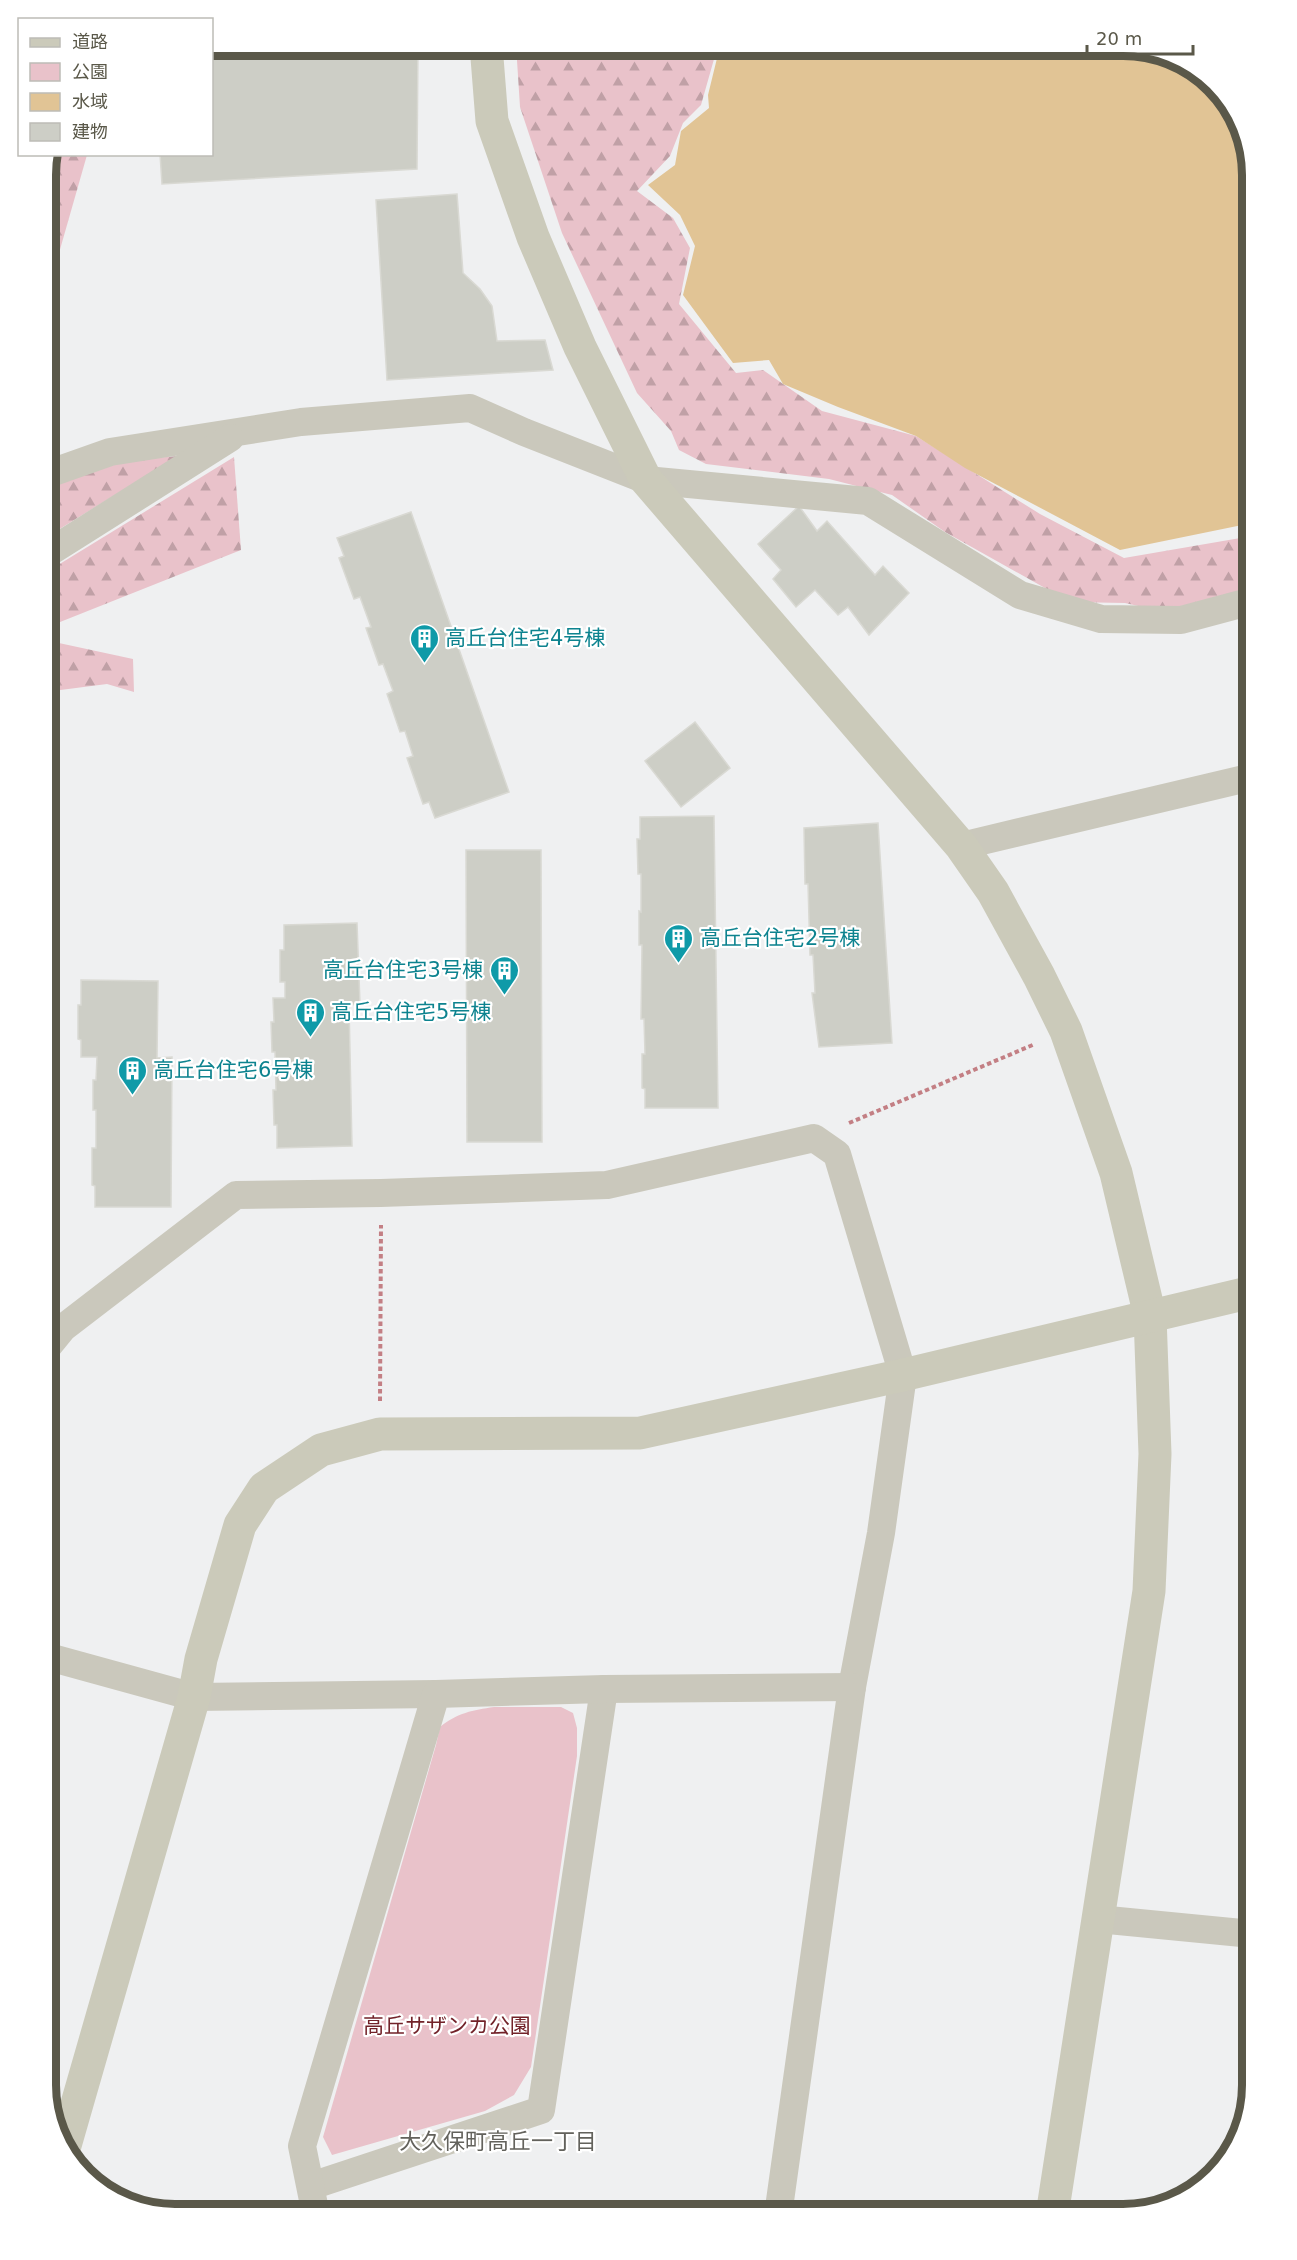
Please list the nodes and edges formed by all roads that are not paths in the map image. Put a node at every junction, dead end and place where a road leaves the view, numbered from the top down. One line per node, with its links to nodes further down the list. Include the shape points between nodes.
1 (487, 56): 4 (street, via 492,121 530,226 580,347)
2 (237, 433): 3 (street, via 110,452); 4 (street, via 301,422 470,408); 5 (street)
3 (56, 471)
4 (646, 480): 6 (street, via 868,501 1020,595 1101,618 1181,620); 8 (street)
5 (56, 548)
6 (1241, 604)
7 (1241, 780): 8 (street)
8 (961, 846): 10 (street, via 993,892 1066,1030 1116,1173)
9 (1241, 1295): 10 (street)
10 (1149, 1316): 12 (street); 18 (street, via 1155,1454 1149,1591)
11 (56, 1337): 12 (street, via 236,1195 607,1185 814,1138 837,1154)
12 (903, 1375): 14 (street, via 881,1533); 17 (street, via 640,1433 380,1434 321,1450 264,1488 240,1525 201,1659)
13 (56, 1659): 17 (street)
14 (852, 1687): 15 (street); 23 (street)
15 (604, 1689): 16 (street); 21 (street, via 541,2110)
16 (436, 1694): 17 (street); 21 (street, via 302,2146)
17 (194, 1697): 20 (street)
18 (1098, 1919): 19 (street); 24 (street)
19 (1241, 1933)
20 (67, 2135)
21 (311, 2186): 22 (street)
22 (314, 2204)
23 (780, 2204)
24 (1054, 2204)

